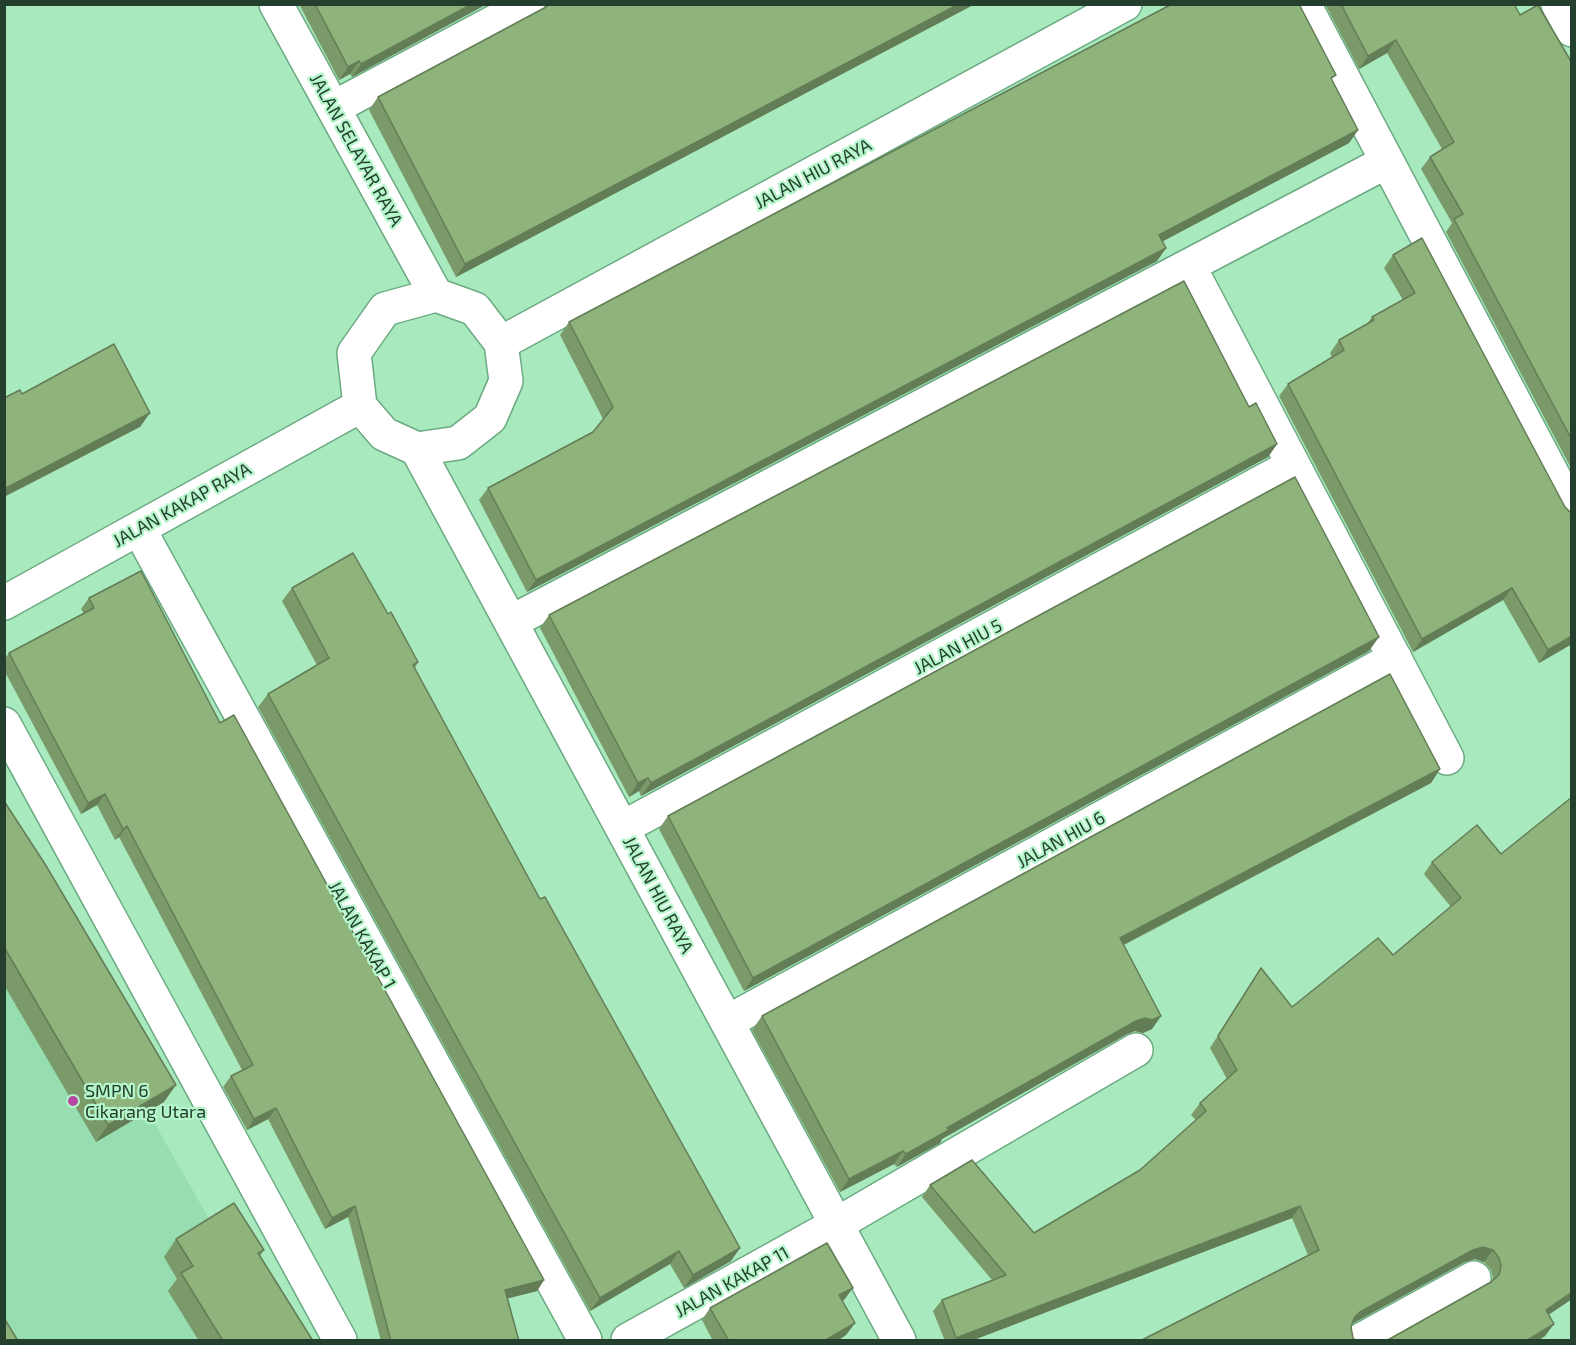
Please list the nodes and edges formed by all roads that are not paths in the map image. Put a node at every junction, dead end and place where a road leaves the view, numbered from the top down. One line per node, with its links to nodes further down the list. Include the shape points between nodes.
1 (276, 4): 7 (street, JALAN SELAYAR RAYA)
2 (528, 4): 7 (street)
3 (1125, 4): 11 (street, JALAN HIU RAYA)
4 (1304, 4): 8 (street)
5 (1558, 4): 6 (street)
6 (1572, 30)
7 (333, 108): 10 (street, JALAN SELAYAR RAYA)
8 (1386, 162): 9 (street); 15 (street)
9 (1189, 266): 14 (street); 18 (street)
10 (436, 295): 11 (street, via 475,309); 12 (street, via 385,309 360,344 354,353)
11 (501, 343): 13 (street, via 506,381 489,418 458,443)
12 (360, 406): 13 (street, via 384,434); 16 (street, JALAN KAKAP RAYA)
13 (417, 449): 18 (street, JALAN HIU RAYA)
14 (1293, 465): 19 (street); 22 (street, JALAN HIU 5)
15 (1572, 511)
16 (140, 529): 17 (street, JALAN KAKAP RAYA); 28 (street, JALAN KAKAP 1)
17 (4, 603)
18 (511, 622): 22 (street, JALAN HIU RAYA)
19 (1395, 658): 21 (street); 23 (street, JALAN HIU 6)
20 (4, 724): 27 (street)
21 (1447, 758)
22 (622, 828): 23 (street, JALAN HIU RAYA)
23 (727, 1022): 25 (street, JALAN HIU RAYA)
24 (1136, 1050): 25 (street, JALAN KAKAP 11)
25 (837, 1224): 29 (street, JALAN KAKAP 11); 30 (street, JALAN HIU RAYA)
26 (1474, 1278): 31 (street)
27 (340, 1341)
28 (585, 1341)
29 (628, 1341)
30 (899, 1341)
31 (1361, 1341)

